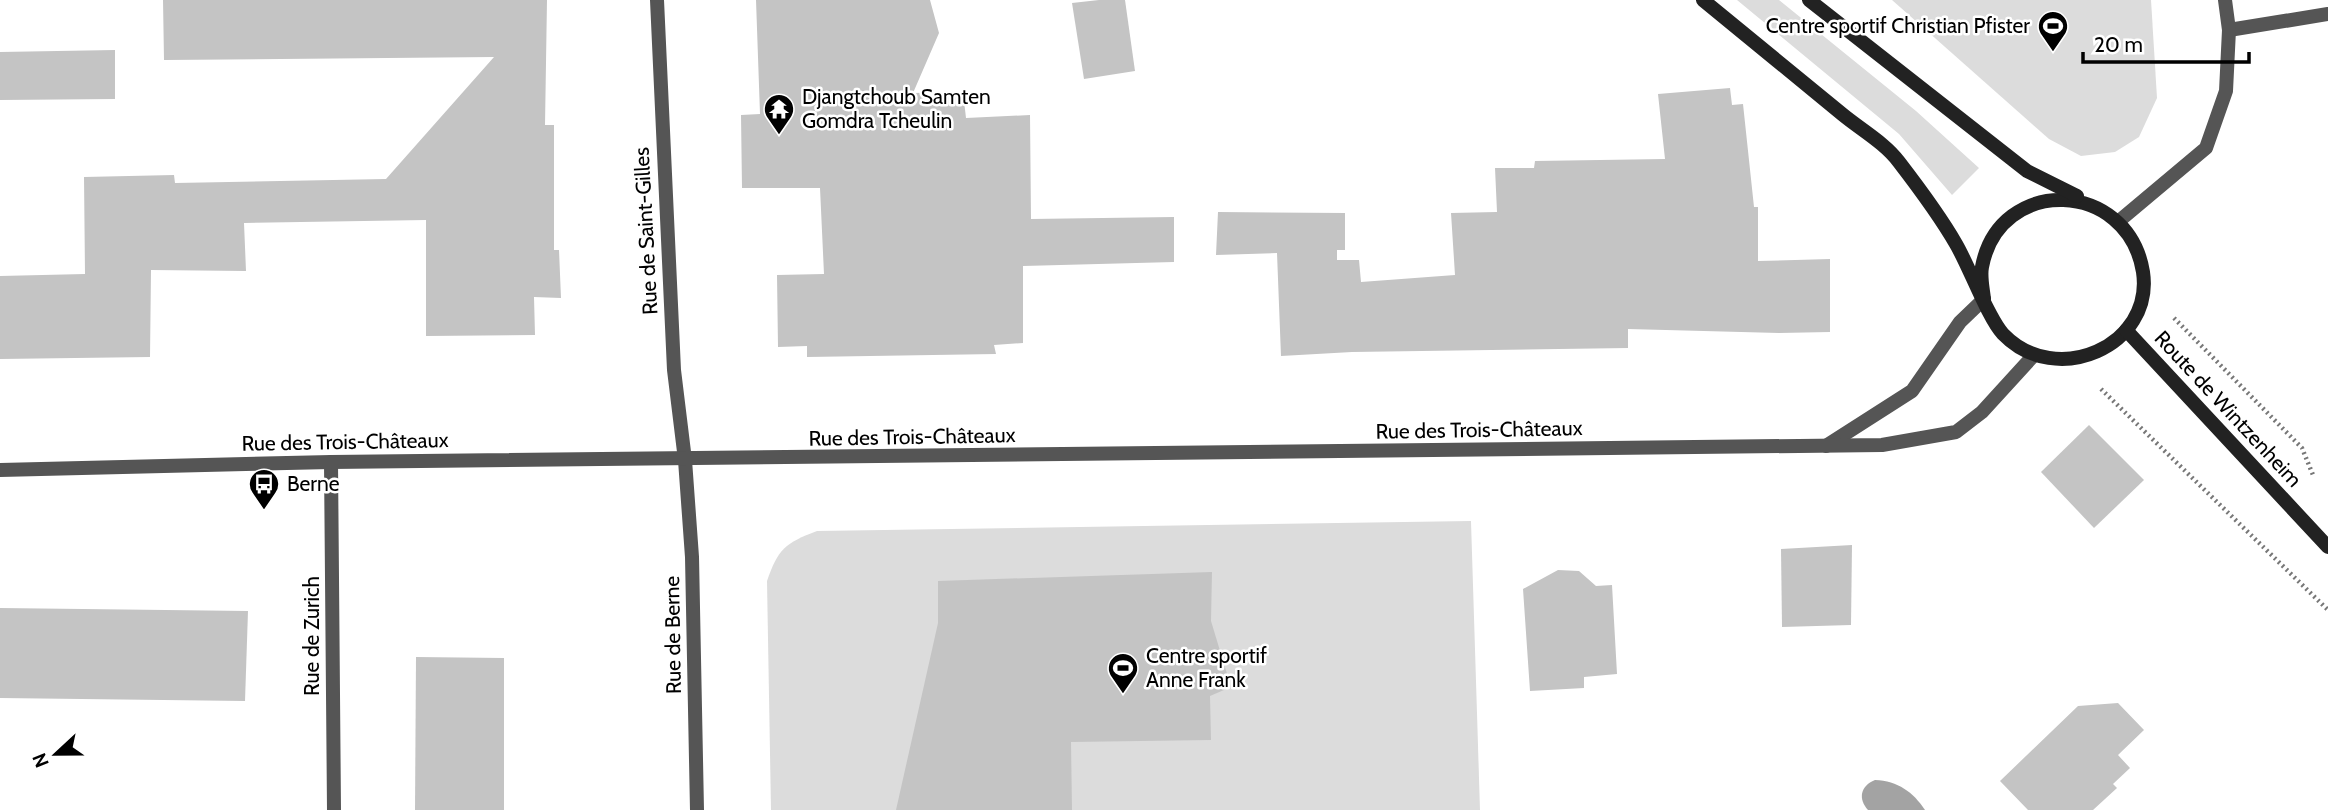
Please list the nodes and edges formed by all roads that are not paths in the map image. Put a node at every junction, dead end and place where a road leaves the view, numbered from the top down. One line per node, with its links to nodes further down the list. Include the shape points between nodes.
1 (657, 0): 13 (street, Rue de Saint-Gilles, via 674,370)
2 (1703, 0): 9 (main road, via 1896,159 1956,243)
3 (1809, 0): 7 (main road, via 2026,171)
4 (2225, 0): 6 (street)
5 (2328, 14): 6 (street)
6 (2229, 30): 8 (street, via 2226,91 2206,148)
7 (2094, 205): 8 (main road); 9 (main road, via 2066,198 2037,202 2012,216 1992,239 1982,268)
8 (2119, 221): 10 (main road, via 2136,245 2143,274 2139,304)
9 (1984, 299): 11 (main road, via 2002,333); 12 (street, via 1960,322 1912,391)
10 (2126, 330): 11 (main road, via 2107,347 2084,358 2058,361); 16 (main road, Route de Wintzenheim)
11 (2034, 355): 12 (street, Rue des Trois-Châteaux, via 1982,412 1956,432 1882,445)
12 (1825, 446): 13 (street, Rue des Trois-Châteaux)
13 (685, 460): 14 (street, Rue des Trois-Châteaux); 18 (street, Rue de Berne, via 692,557)
14 (331, 462): 15 (street, Rue des Trois-Châteaux); 17 (street, Rue de Zurich)
15 (0, 470)
16 (2328, 547)
17 (334, 810)
18 (697, 810)

